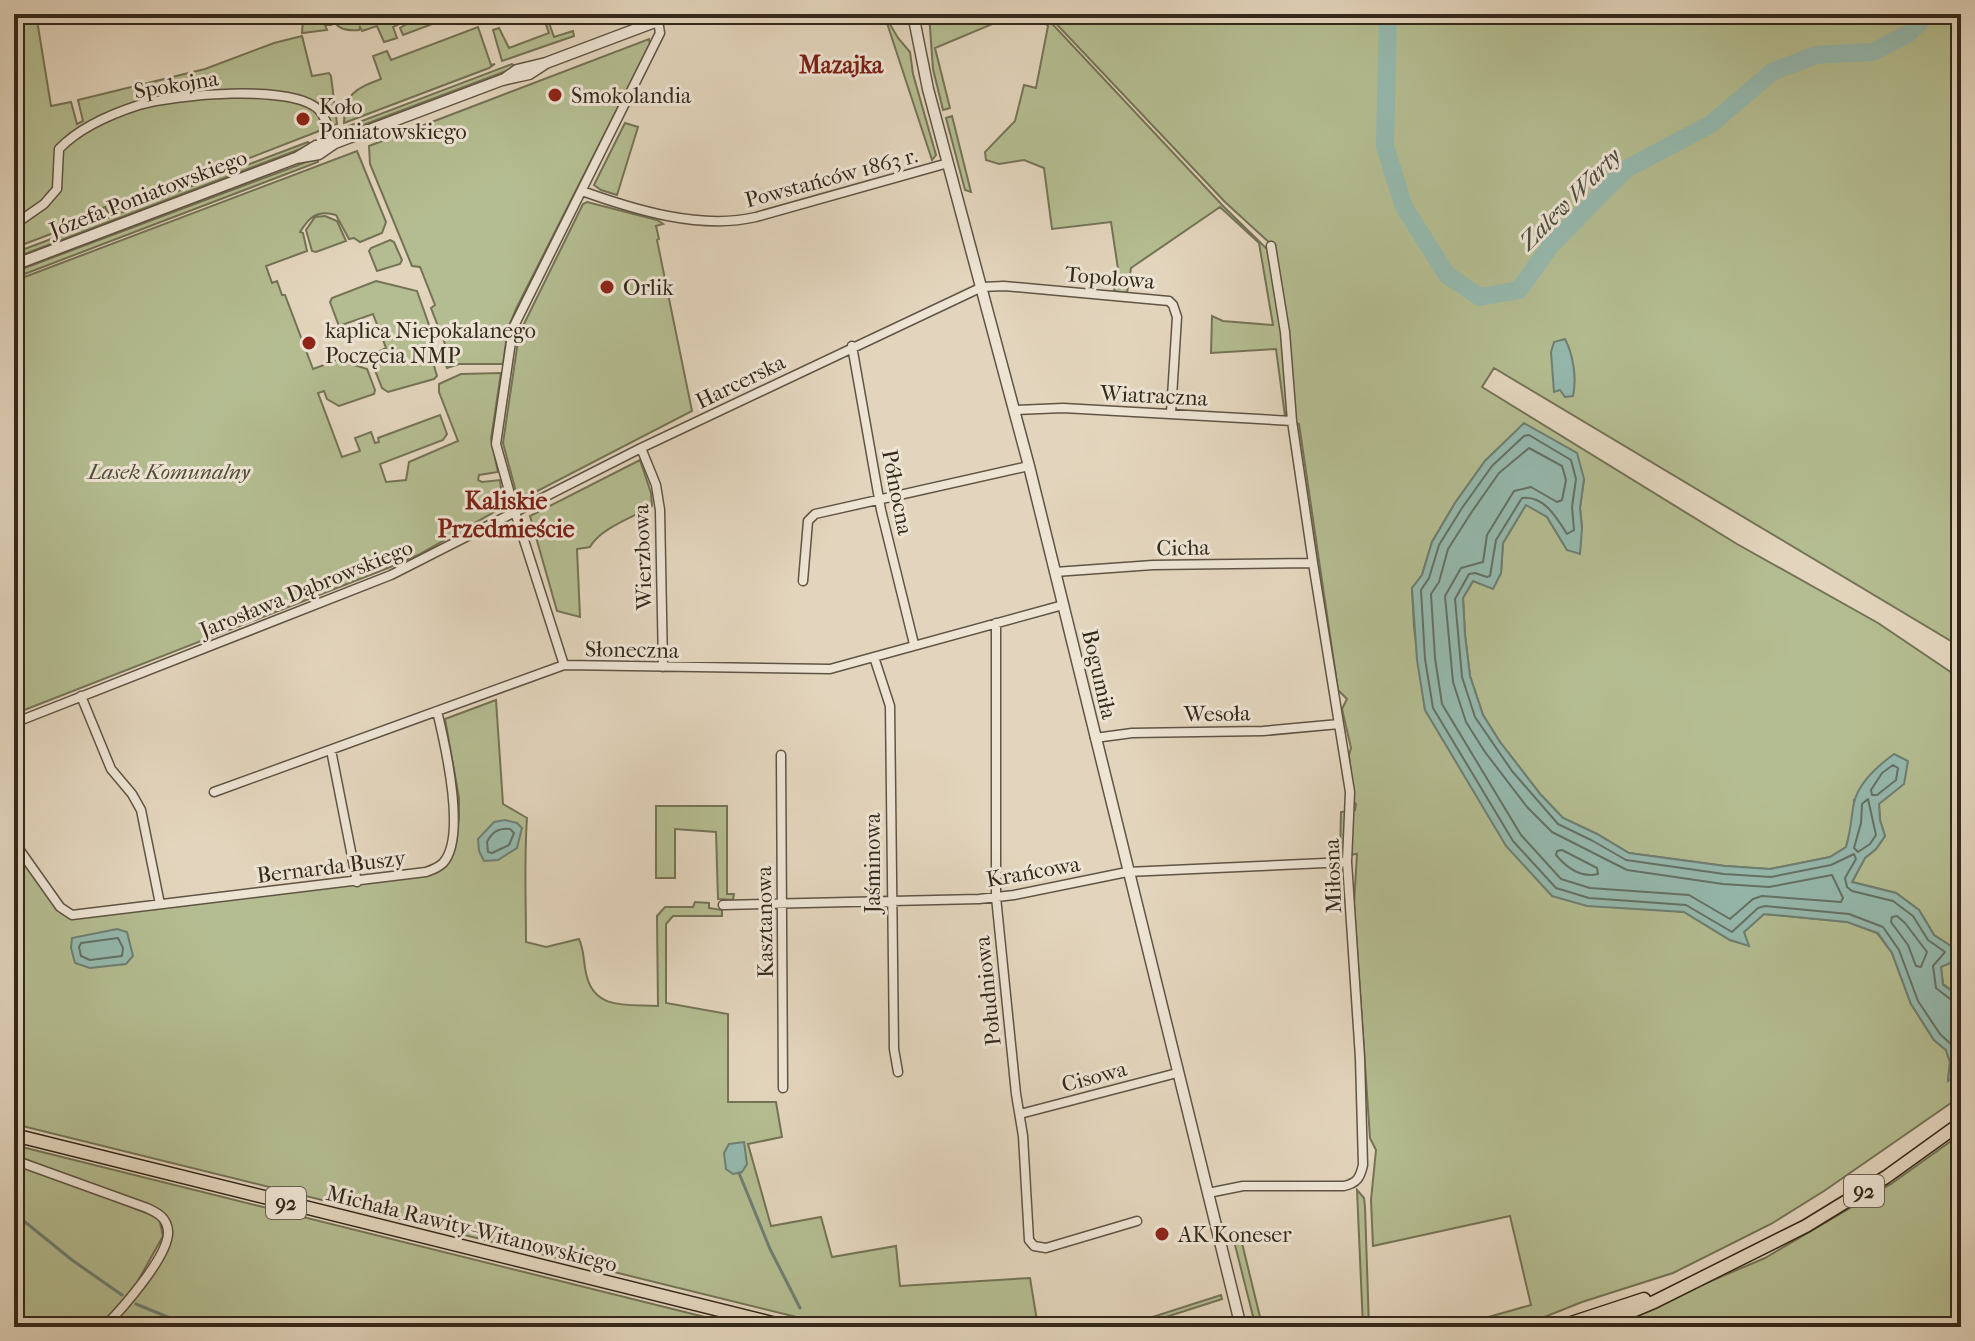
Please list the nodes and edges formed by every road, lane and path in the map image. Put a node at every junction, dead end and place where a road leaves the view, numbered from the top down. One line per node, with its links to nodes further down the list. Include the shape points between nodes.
1 (676, 14): 3 (street, Józefa Poniatowskiego)
2 (915, 14): 5 (street, Bogumiła, via 922,66)
3 (655, 17): 4 (street, Józefa Poniatowskiego); 6 (street, via 660,33)
4 (335, 143): 7 (street, Spokojna, via 318,110 302,101 233,93 142,104 72,136 59,149 57,189); 9 (street, Józefa Poniatowskiego, via 323,152)
5 (948, 163): 6 (street, Powstańców 1863 r., via 730,221 638,210); 10 (street, Bogumiła)
6 (582, 191): 18 (street, via 511,337 496,444)
7 (14, 225)
8 (1271, 246): 14 (street, Miłosna)
9 (14, 265)
10 (982, 287): 11 (street, Harcerska); 12 (street, Bogumiła); 13 (street, Topolowa, via 1169,301 1177,317)
11 (852, 346): 15 (street, Harcerska); 17 (street, Północna)
12 (1014, 410): 13 (street, Wiatraczna); 16 (street, Bogumiła)
13 (1171, 413): 14 (street, Wiatraczna)
14 (1292, 421): 19 (street, Miłosna)
15 (641, 448): 18 (street, Harcerska); 27 (street, Wierzbowa, via 660,510)
16 (1029, 466): 17 (street); 20 (street, Bogumiła)
17 (880, 499): 21 (street, via 810,517); 24 (street, Północna)
18 (515, 512): 26 (street); 28 (street, Jarosława Dąbrowskiego, via 391,575)
19 (1313, 563): 20 (street, Cicha); 31 (street, Miłosna)
20 (1055, 572): 22 (street, Bogumiła)
21 (803, 581)
22 (1063, 605): 23 (street, Słoneczna); 32 (street, Bogumiła)
23 (996, 623): 24 (street, Słoneczna); 40 (street, Południowa)
24 (914, 644): 25 (street, Słoneczna)
25 (874, 657): 27 (street, Słoneczna, via 830,669); 41 (street, Jaśminowa, via 890,706)
26 (564, 665): 27 (street, Słoneczna); 29 (street, Słoneczna)
27 (663, 667)
28 (81, 696): 30 (street, Jarosława Dąbrowskiego); 42 (street, via 111,769 141,810)
29 (437, 711): 33 (street, Słoneczna); 39 (street, Bernarda Buszy, via 454,816 447,856 426,872)
30 (14, 723)
31 (1339, 724): 32 (street, Wesoła); 37 (street, Miłosna, via 1350,792)
32 (1095, 738): 38 (street, Bogumiła)
33 (331, 750): 35 (street, Słoneczna); 39 (street)
34 (781, 755): 43 (street, Kasztanowa)
35 (214, 792)
36 (14, 842): 42 (street, Bernarda Buszy, via 68,914)
37 (1347, 862): 38 (street, Krańcowa); 52 (street, Miłosna, via 1360,1058 1360,1177 1344,1186 1243,1186)
38 (1127, 872): 40 (street, Krańcowa); 46 (street, Bogumiła)
39 (357, 882): 42 (street, Bernarda Buszy)
40 (996, 897): 41 (street, Krańcowa); 48 (street, Południowa)
41 (890, 901): 43 (street, Krańcowa); 45 (street, Jaśminowa)
42 (160, 904)
43 (782, 904): 44 (street, Krańcowa); 47 (street, Kasztanowa)
44 (723, 905)
45 (898, 1072)
46 (1177, 1073): 48 (street, Cisowa); 52 (street, Bogumiła)
47 (783, 1088)
48 (1020, 1114): 53 (street, Południowa, via 1030,1243 1046,1248)
49 (1961, 1123): 54 (main road, 92, via 1817,1220)
50 (14, 1135): 55 (main road, Michała Rawity-Witanowskiego / 92)
51 (14, 1160): 56 (street, via 147,1208 164,1220 165,1245 147,1277)
52 (1208, 1193): 58 (street, Bogumiła)
53 (1137, 1221)
54 (1670, 1292): 59 (main road, 92); 60 (main road, 92)
55 (783, 1326): 57 (main road, Michała Rawity-Witanowskiego / 92)
56 (104, 1327)
57 (804, 1327)
58 (1241, 1327)
59 (1559, 1327)
60 (1594, 1327)

